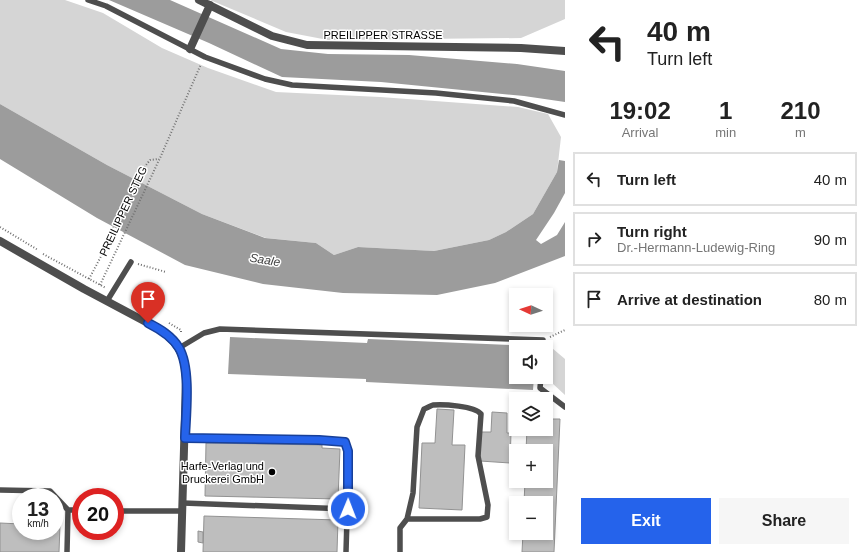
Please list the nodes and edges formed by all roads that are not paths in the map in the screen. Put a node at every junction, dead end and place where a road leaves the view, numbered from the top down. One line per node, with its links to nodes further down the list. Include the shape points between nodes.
1 (88, 0): 4 (lane)
2 (199, 0): 3 (street, PREILIPPER STRASSE)
3 (208, 9): 4 (street); 5 (street, PREILIPPER STRASSE, via 272,36 307,45)
4 (192, 46): 6 (lane, via 204,57 265,79 292,85 436,93 514,101)
5 (565, 51)
6 (565, 115)
7 (0, 241): 9 (street)
8 (131, 262): 9 (lane)
9 (107, 301): 11 (street, via 161,330)
10 (543, 340): 11 (lane, via 220,329 204,332)
11 (179, 348): 14 (street, via 185,363)
12 (540, 384): 13 (lane, via 540,388)
13 (565, 407)
14 (185, 438): 16 (street); 17 (lane, via 345,442 348,451)
15 (0, 490): 18 (lane, via 50,491)
16 (183, 507): 17 (lane); 20 (lane); 23 (street)
17 (348, 509): 24 (lane)
18 (68, 510): 19 (lane); 22 (lane)
19 (72, 510)
20 (124, 510)
21 (407, 519): 21 (lane, via 413,493 418,427 424,409 433,405 478,410 481,414 478,456 488,506 487,517); 25 (lane, via 400,528)
22 (67, 552)
23 (181, 552)
24 (346, 552)
25 (400, 552)

